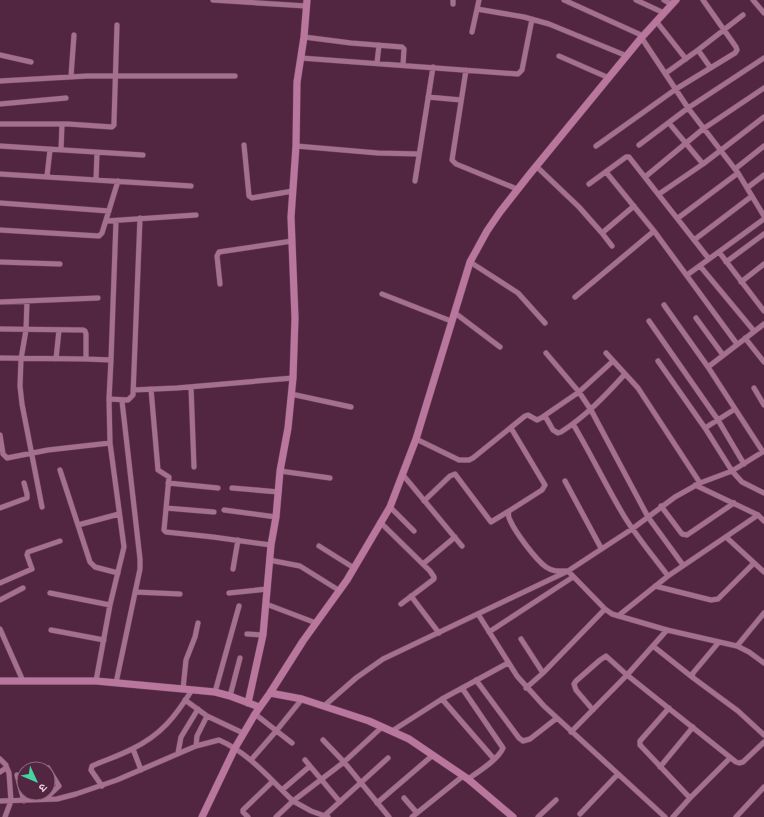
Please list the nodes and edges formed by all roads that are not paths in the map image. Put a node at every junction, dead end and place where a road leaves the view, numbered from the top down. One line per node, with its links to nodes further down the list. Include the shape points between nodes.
1 (213, 0): 9 (street)
2 (479, 0): 10 (street)
3 (564, 0): 21 (street, via 632,30)
4 (636, 0): 11 (street)
5 (664, 0): 8 (street)
6 (703, 0): 17 (street)
7 (753, 0): 13 (street)
8 (673, 2): 11 (street)
9 (306, 3): 20 (street)
10 (477, 8): 14 (street); 18 (street)
11 (664, 13): 15 (street)
12 (743, 14): 17 (street)
13 (764, 14)
14 (532, 20): 26 (street); 35 (street, via 521,72 515,74)
15 (656, 21): 21 (street); 29 (street)
16 (117, 25): 37 (street)
17 (724, 30): 23 (street); 34 (street, via 737,50)
18 (472, 32)
19 (74, 35): 38 (street)
20 (304, 37): 22 (street); 27 (street)
21 (642, 37): 26 (street); 36 (street)
22 (379, 45): 31 (street); 32 (street, via 403,48)
23 (698, 50): 29 (street); 34 (street)
24 (0, 55): 30 (street)
25 (559, 56): 40 (street)
26 (627, 56): 40 (street)
27 (301, 58): 31 (street); 57 (street, via 297,82)
28 (764, 58): 48 (street)
29 (686, 59): 36 (street)
30 (31, 62)
31 (377, 63): 32 (street)
32 (403, 65): 33 (street)
33 (433, 67): 35 (street); 44 (street)
34 (710, 67): 43 (street)
35 (466, 70): 46 (street)
36 (666, 73): 43 (street)
37 (116, 75): 38 (street); 39 (street); 52 (street, via 112,127)
38 (71, 76): 41 (street)
39 (235, 76)
40 (608, 78): 68 (street)
41 (0, 81)
42 (764, 88): 53 (street)
43 (676, 89): 48 (street); 58 (street)
44 (428, 97): 46 (street); 65 (street)
45 (66, 98): 47 (street)
46 (461, 100): 81 (street, via 452,160 456,164)
47 (0, 104)
48 (688, 108): 50 (street); 53 (street)
49 (764, 117): 63 (street)
50 (669, 123): 54 (street); 59 (street)
51 (0, 124): 52 (street)
52 (62, 124): 62 (street)
53 (703, 129): 54 (street); 63 (street)
54 (686, 144): 67 (street); 74 (street)
55 (244, 145): 82 (street, via 250,198)
56 (0, 146): 61 (street)
57 (296, 146): 65 (street); 82 (street)
58 (596, 146)
59 (639, 146)
60 (764, 146): 69 (street)
61 (50, 150): 62 (street); 73 (street)
62 (61, 150): 64 (street)
63 (720, 151): 67 (street); 69 (street)
64 (97, 153): 66 (street); 75 (street)
65 (419, 154): 77 (street)
66 (143, 155)
67 (703, 164): 83 (street)
68 (536, 166): 81 (street); 98 (street)
69 (736, 171): 80 (street); 92 (street)
70 (606, 172): 74 (street, via 629,156); 78 (street); 86 (street)
71 (0, 174): 73 (street)
72 (764, 175): 80 (street)
73 (46, 176): 75 (street)
74 (645, 177): 83 (street)
75 (96, 180): 76 (street)
76 (118, 181): 79 (street); 88 (street)
77 (415, 181)
78 (589, 184)
79 (191, 186)
80 (747, 188): 84 (street)
81 (517, 189): 106 (street, via 487,231)
82 (293, 191): 101 (street)
83 (659, 194): 92 (street)
84 (752, 196): 87 (street); 100 (street)
85 (0, 203): 88 (street)
86 (634, 206): 97 (street); 98 (street)
87 (762, 207): 90 (street)
88 (109, 211): 94 (street)
89 (196, 215): 91 (street)
90 (764, 216)
91 (140, 218): 95 (street); 151 (street)
92 (678, 218): 100 (street)
93 (764, 220): 103 (street)
94 (106, 221): 95 (street); 96 (street, via 101,235 97,237)
95 (116, 221): 141 (street)
96 (0, 230)
97 (654, 231): 111 (street); 115 (street)
98 (602, 233): 102 (street)
99 (764, 234): 107 (street)
100 (694, 240): 104 (street)
101 (292, 241): 113 (street, via 219,252 217,256); 147 (street, via 295,318)
102 (612, 246)
103 (719, 252): 104 (street); 107 (street)
104 (709, 259): 110 (street)
105 (0, 262): 108 (street)
106 (470, 262): 121 (street); 125 (street, via 518,293)
107 (726, 262): 112 (street)
108 (60, 264)
109 (764, 264): 112 (street)
110 (700, 266): 111 (street); 130 (street)
111 (687, 275): 132 (street)
112 (740, 282): 120 (street)
113 (220, 284)
114 (382, 294): 123 (street)
115 (575, 297)
116 (98, 298): 117 (street)
117 (27, 301): 118 (street); 128 (street)
118 (0, 302)
119 (664, 304): 145 (street)
120 (764, 311)
121 (454, 313): 123 (street); 133 (street)
122 (696, 318): 136 (street)
123 (451, 321): 166 (street)
124 (649, 321): 161 (street)
125 (545, 323)
126 (764, 324): 130 (street)
127 (0, 329): 128 (street)
128 (26, 330): 129 (street); 138 (street)
129 (59, 330): 139 (street); 140 (street, via 86,332)
130 (754, 331): 131 (street)
131 (745, 338): 132 (street); 144 (street)
132 (738, 344): 136 (street)
133 (500, 348)
134 (546, 353): 152 (street)
135 (606, 353): 142 (street)
136 (723, 355): 145 (street)
137 (0, 358): 138 (street)
138 (21, 359): 139 (street); 169 (street, via 21,391)
139 (56, 359): 140 (street)
140 (86, 359): 141 (street)
141 (111, 360): 154 (street)
142 (613, 361): 146 (street); 152 (street)
143 (658, 361): 164 (street)
144 (764, 362)
145 (708, 367): 158 (street)
146 (625, 374): 159 (street); 180 (street, via 638,388)
147 (293, 378): 148 (street); 153 (street)
148 (190, 387): 150 (street); 171 (street)
149 (754, 388): 156 (street)
150 (151, 389): 151 (street); 179 (street, via 158,470 169,477)
151 (133, 390): 155 (street, via 132,398)
152 (578, 392): 159 (street); 160 (street)
153 (291, 394): 157 (street); 173 (street)
154 (108, 399): 155 (street); 167 (street)
155 (122, 401): 228 (street, via 140,552 140,569)
156 (764, 406)
157 (351, 407)
158 (735, 409): 161 (street); 168 (street)
159 (591, 410): 162 (street); 198 (street)
160 (545, 416): 162 (street, via 553,430 558,433); 163 (street, via 537,420 528,415)
161 (718, 420): 164 (street); 170 (street)
162 (573, 424): 202 (street)
163 (510, 428): 166 (street, via 469,460 459,460); 193 (street, via 545,485 542,490)
164 (704, 428): 174 (street)
165 (0, 435): 169 (street, via 5,457)
166 (416, 438): 175 (street)
167 (110, 443): 169 (street); 195 (street)
168 (763, 451): 170 (street)
169 (31, 454): 188 (street)
170 (744, 464): 174 (street)
171 (194, 467)
172 (60, 470): 201 (street)
173 (280, 471): 176 (street); 183 (street)
174 (732, 471): 180 (street); 184 (street, via 742,482)
175 (402, 475): 185 (street); 189 (street)
176 (330, 478)
177 (566, 481): 211 (street)
178 (24, 483): 190 (street, via 26,498)
179 (168, 483): 181 (street); 191 (street)
180 (698, 484): 186 (street); 187 (street)
181 (218, 488)
182 (232, 488): 183 (street)
183 (279, 492): 197 (street)
184 (763, 492)
185 (424, 500): 193 (street, via 455,474 491,522); 204 (street)
186 (734, 503): 187 (street, via 687,535 682,534); 196 (street)
187 (661, 506): 198 (street)
188 (42, 507)
189 (390, 507): 200 (street); 203 (street)
190 (0, 508)
191 (166, 508): 194 (street); 206 (street, via 164,530 168,533)
192 (224, 510): 197 (street)
193 (509, 511): 218 (street, via 509,519 541,563 553,571)
194 (214, 512)
195 (119, 514): 201 (street); 220 (street, via 124,547)
196 (758, 515): 199 (street); 205 (street)
197 (276, 517): 208 (street)
198 (648, 517): 202 (street); 215 (street)
199 (764, 521)
200 (380, 522): 214 (street); 216 (street)
201 (78, 525): 220 (street, via 92,566)
202 (632, 529): 211 (street); 222 (street)
203 (414, 531)
204 (455, 537): 210 (street); 214 (street)
205 (726, 537): 213 (street); 215 (street)
206 (238, 540): 208 (street); 217 (street)
207 (60, 541): 223 (street, via 29,552 27,555 32,569)
208 (271, 545): 212 (street)
209 (319, 546): 216 (street)
210 (462, 546)
211 (601, 548): 218 (street)
212 (269, 560): 226 (street); 227 (street, via 300,566)
213 (754, 563): 219 (street); 224 (street, via 718,599 711,600)
214 (423, 564): 232 (street, via 434,579)
215 (683, 566): 222 (street)
216 (354, 568): 227 (street)
217 (233, 569)
218 (568, 571): 221 (street); 239 (street)
219 (764, 572)
220 (118, 573): 236 (street)
221 (573, 576): 238 (street); 247 (street)
222 (668, 576): 224 (street)
223 (0, 583)
224 (655, 586): 241 (street)
225 (23, 588): 233 (street)
226 (267, 589): 230 (street); 234 (street)
227 (340, 590): 242 (street)
228 (135, 592): 231 (street); 266 (street)
229 (50, 593): 236 (street)
230 (229, 593)
231 (180, 594)
232 (411, 596): 235 (street); 248 (street)
233 (0, 600)
234 (266, 604): 242 (street); 250 (street)
235 (401, 604)
236 (110, 605): 252 (street)
237 (239, 606): 271 (street)
238 (605, 610): 241 (street); 259 (street)
239 (478, 614): 247 (street); 248 (street)
240 (764, 614): 255 (street)
241 (618, 616): 246 (street)
242 (316, 622): 272 (street)
243 (198, 623): 269 (street, via 186,660)
244 (0, 629): 264 (street)
245 (51, 630): 252 (street)
246 (667, 630): 253 (street); 254 (street)
247 (489, 632): 257 (street)
248 (438, 633): 278 (street, via 370,667)
249 (247, 634): 250 (street)
250 (263, 635): 277 (street)
251 (521, 639): 259 (street)
252 (104, 640): 265 (street)
253 (719, 642): 255 (street); 261 (street)
254 (653, 646): 260 (street); 261 (street)
255 (737, 646): 258 (street)
256 (240, 658): 273 (street)
257 (508, 663): 263 (street); 268 (street)
258 (764, 663)
259 (543, 673): 268 (street)
260 (627, 675): 279 (street); 282 (street); 282 (street, via 606,656 576,681 574,687)
261 (692, 677): 291 (street, via 738,711)
262 (1, 679): 264 (street)
263 (476, 680): 267 (street); 284 (street, via 523,741 530,739)
264 (23, 681): 265 (street)
265 (96, 681): 266 (street)
266 (116, 683): 269 (street)
267 (462, 688): 275 (street); 303 (street, via 504,748)
268 (526, 688): 284 (street)
269 (183, 689): 270 (street)
270 (192, 690): 271 (street); 276 (street)
271 (215, 692): 273 (street)
272 (270, 694): 274 (street); 281 (street)
273 (230, 696): 277 (street)
274 (302, 699): 278 (street); 287 (street)
275 (442, 699): 288 (street); 303 (street)
276 (186, 700): 280 (street); 297 (street, via 168,724)
277 (248, 703): 281 (street)
278 (324, 706): 285 (street)
279 (669, 708): 286 (street); 309 (street, via 639,743)
280 (198, 709): 283 (street); 298 (street, via 181,737)
281 (257, 710): 287 (street); 290 (street)
282 (593, 710): 289 (street)
283 (207, 716): 290 (street); 295 (street, via 196,736)
284 (557, 718): 289 (street)
285 (382, 727): 288 (street); 306 (street)
286 (692, 727): 301 (street); 309 (street)
287 (278, 730): 294 (street); 304 (street)
288 (392, 731): 299 (street)
289 (571, 732): 312 (street)
290 (243, 734): 296 (street)
291 (764, 736)
292 (323, 740): 306 (street)
293 (764, 742): 301 (street, via 741,763)
294 (292, 743)
295 (196, 746): 296 (street, via 219,740); 298 (street)
296 (235, 748): 304 (street); 333 (street)
297 (133, 749): 310 (street); 317 (street, via 92,766 91,770)
298 (178, 753): 310 (street)
299 (432, 755): 314 (street); 329 (street)
300 (388, 758): 316 (street)
301 (730, 758): 322 (street)
302 (0, 759): 307 (street)
303 (494, 759): 314 (street)
304 (252, 760): 315 (street)
305 (305, 760): 308 (street)
306 (344, 762): 313 (street); 316 (street)
307 (6, 766): 311 (street); 325 (street)
308 (310, 766): 313 (street); 319 (street)
309 (660, 767): 322 (street)
310 (141, 770): 317 (street)
311 (0, 772)
312 (618, 774): 330 (street); 340 (street)
313 (321, 778): 327 (street); 328 (street)
314 (466, 778): 331 (street); 338 (street)
315 (273, 781): 319 (street); 334 (street, via 243,810)
316 (362, 783): 328 (street); 329 (street)
317 (102, 786): 320 (street)
318 (764, 787): 342 (street)
319 (282, 790): 327 (street)
320 (56, 798)
321 (404, 798): 331 (street)
322 (690, 798): 341 (street)
323 (556, 800): 339 (street)
324 (0, 801): 325 (street)
325 (11, 801): 326 (street); 332 (street)
326 (16, 801)
327 (293, 801): 335 (street); 336 (street)
328 (340, 802): 336 (street)
329 (377, 803): 337 (street)
330 (580, 814)
331 (414, 815)
332 (6, 817)
333 (202, 817)
334 (248, 817)
335 (276, 817)
336 (325, 817)
337 (389, 817)
338 (513, 817)
339 (538, 817)
340 (665, 817)
341 (673, 817)
342 (736, 817)

